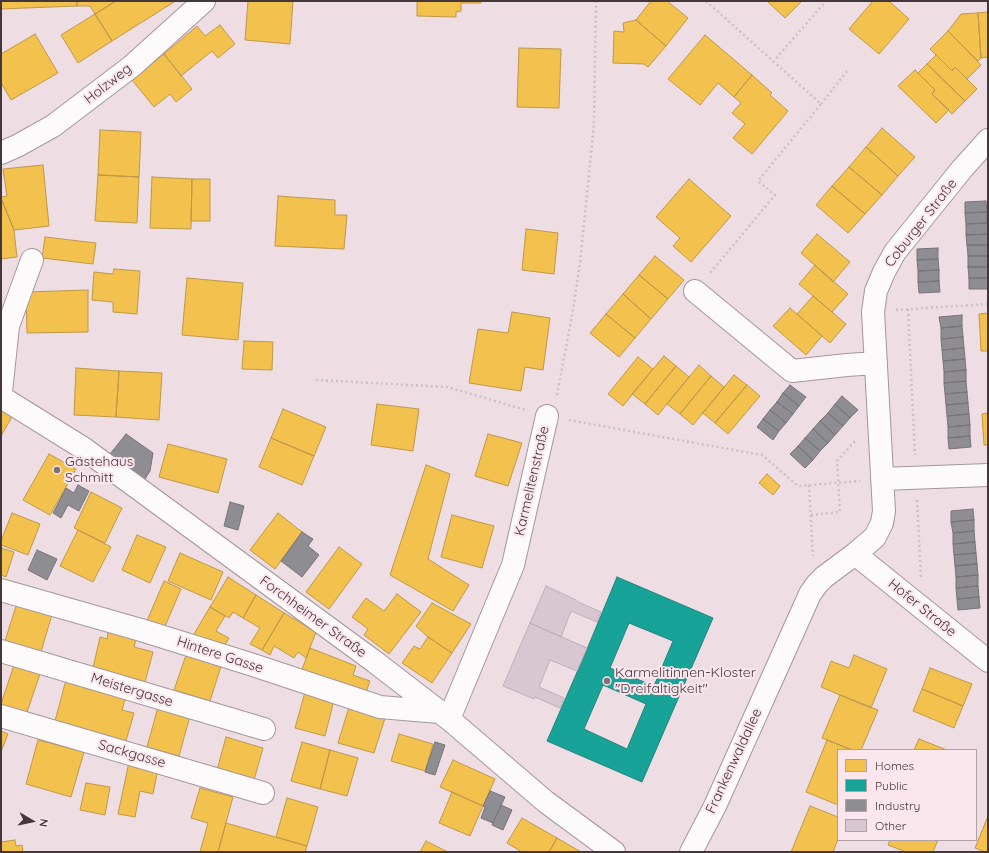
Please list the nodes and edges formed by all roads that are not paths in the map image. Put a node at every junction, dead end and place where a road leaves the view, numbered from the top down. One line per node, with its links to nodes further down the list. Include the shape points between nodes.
1 (204, 1): 3 (street, Holzweg, via 132,66 53,126)
2 (988, 140): 6 (street, Coburger Straße, via 895,252 884,272 876,291 873,312)
3 (1, 152)
4 (32, 260): 7 (street, via 8,326)
5 (695, 291): 6 (street, via 792,371)
6 (876, 363): 11 (street, Coburger Straße)
7 (1, 392)
8 (1, 397): 16 (street, Forchheimer Straße, via 82,448)
9 (550, 416): 16 (street, Karmelitenstraße, via 513,565)
10 (988, 475): 11 (street)
11 (882, 479): 12 (street, Coburger Straße, via 882,523 875,537)
12 (855, 554): 15 (street, Hofer Straße); 21 (street, Frankenwaldallee, via 824,577 810,594 715,806)
13 (1, 590): 16 (street, Hintere Gasse, via 148,632 380,707)
14 (1, 651): 18 (street, Meistergasse)
15 (988, 661)
16 (444, 715): 20 (street, Forchheimer Straße, via 546,802)
17 (1, 716): 19 (street, Sackgasse)
18 (264, 729)
19 (263, 793)
20 (614, 852)
21 (691, 852)

